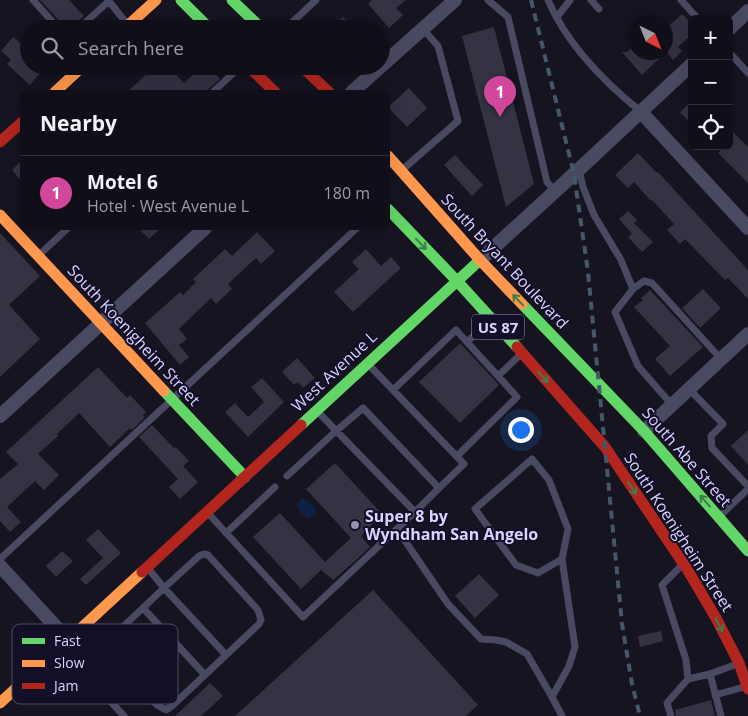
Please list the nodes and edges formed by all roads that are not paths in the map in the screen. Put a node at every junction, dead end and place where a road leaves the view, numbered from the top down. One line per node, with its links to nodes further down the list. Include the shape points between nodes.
1 (33, 0): 17 (lane)
2 (108, 0): 18 (lane); 19 (lane)
3 (156, 0): 20 (main road)
4 (180, 0): 21 (main road)
5 (232, 0): 22 (main road)
6 (316, 0): 23 (lane)
7 (455, 0): 25 (street)
8 (488, 0): 46 (lane, via 508,17 547,182)
9 (548, 0): 16 (lane)
10 (570, 0): 16 (lane)
11 (591, 0): 13 (lane)
12 (681, 0): 15 (lane)
13 (599, 9)
14 (748, 11): 24 (street)
15 (694, 15)
16 (557, 17): 40 (lane, via 587,61)
17 (51, 20)
18 (87, 20)
19 (121, 20)
20 (134, 20)
21 (201, 20)
22 (253, 20)
23 (295, 20)
24 (733, 25)
25 (423, 29): 27 (street); 45 (lane, via 438,46 458,121)
26 (733, 56): 29 (lane)
27 (390, 58)
28 (688, 68): 40 (street, West Avenue L)
29 (748, 73)
30 (73, 75): 35 (main road)
31 (231, 75): 36 (lane)
32 (257, 75): 37 (main road)
33 (311, 75): 38 (main road)
34 (371, 75): 39 (street)
35 (57, 90)
36 (215, 90)
37 (273, 90)
38 (327, 90)
39 (354, 90)
40 (640, 111): 44 (street, West Avenue L); 49 (street)
41 (20, 124): 42 (main road)
42 (0, 142)
43 (390, 158): 45 (main road, South Bryant Boulevard / US 87)
44 (579, 169): 46 (street, West Avenue L); 56 (lane, via 594,214 621,260)
45 (400, 171): 54 (main road, South Bryant Boulevard / US 87)
46 (555, 192): 54 (street, West Avenue L)
47 (390, 211): 55 (main road, US 87, one-way to 55)
48 (0, 215): 53 (main road, South Koenigheim Street)
49 (748, 228)
50 (66, 230): 53 (lane)
51 (203, 230): 58 (street)
52 (354, 230): 68 (lane)
53 (38, 256): 58 (main road, South Koenigheim Street)
54 (480, 260): 55 (main road, West Avenue L); 65 (main road, South Bryant Boulevard / US 87, one-way to 54)
55 (457, 282): 57 (main road, US 87); 63 (main road, West Avenue L)
56 (633, 289): 62 (lane, via 644,281 652,283); 69 (lane, via 615,312 638,366)
57 (492, 320): 60 (lane); 61 (main road, US 87)
58 (101, 323): 68 (main road, South Koenigheim Street); 71 (street)
59 (748, 334): 62 (street)
60 (467, 342): 64 (lane); 67 (lane, via 456,330)
61 (522, 353): 64 (lane); 89 (main road, South Koenigheim Street / US 87, one-way to 89, via 605,447)
62 (721, 359): 66 (street)
63 (367, 364): 67 (lane); 70 (main road, West Avenue L)
64 (498, 376): 74 (lane, via 517,397)
65 (600, 386): 73 (main road, South Abe Street / US 87)
66 (689, 389): 69 (street); 77 (lane, via 723,424 711,436 712,448)
67 (393, 390): 74 (lane)
68 (172, 399): 75 (main road, South Koenigheim Street); 87 (lane)
69 (672, 405): 73 (street)
70 (316, 411): 72 (lane); 75 (main road, West Avenue L)
71 (0, 416)
72 (336, 431): 76 (lane); 79 (lane, via 363,408); 82 (lane)
73 (644, 431): 83 (main road, South Abe Street / US 87, one-way to 73)
74 (456, 456): 79 (lane, via 464,464)
75 (244, 476): 81 (main road, West Avenue L)
76 (287, 476)
77 (748, 486)
78 (275, 487): 85 (lane)
79 (439, 488): 82 (lane)
80 (748, 490): 83 (lane)
81 (207, 512): 85 (lane); 91 (main road, West Avenue L)
82 (415, 512): 84 (lane)
83 (719, 517): 86 (main road, South Abe Street / US 87)
84 (397, 529): 85 (lane, via 303,617); 107 (lane, via 448,604 481,639 506,642 527,654)
85 (226, 533)
86 (748, 551)
87 (0, 559)
88 (562, 559): 88 (lane, via 568,529 549,480 532,459 475,509 516,565 538,573); 107 (lane, via 575,647 570,666)
89 (683, 564): 100 (main road, South Koenigheim Street / US 87, one-way to 100); 103 (lane, via 662,585 686,660)
90 (0, 566): 94 (street)
91 (147, 567): 92 (lane); 95 (main road, West Avenue L)
92 (164, 588): 93 (lane); 99 (lane); 99 (lane, via 199,556 208,555 261,616 259,624)
93 (143, 608): 96 (lane); 97 (lane)
94 (53, 624)
95 (85, 624)
96 (126, 624)
97 (158, 624)
98 (178, 646): 102 (lane)
99 (226, 655): 102 (lane)
100 (744, 659): 101 (lane); 104 (main road, South Koenigheim Street / US 87)
101 (710, 674): 103 (lane); 106 (lane)
102 (205, 675): 108 (lane)
103 (688, 679): 115 (lane, via 667,703)
104 (747, 688): 106 (lane)
105 (12, 692): 109 (main road, West Avenue L)
106 (715, 695): 116 (lane)
107 (552, 697): 114 (lane)
108 (178, 700)
109 (0, 703)
110 (113, 704): 113 (lane)
111 (157, 704): 112 (lane, via 166,710)
112 (174, 704)
113 (124, 716)
114 (562, 716)
115 (671, 716)
116 (721, 716)

